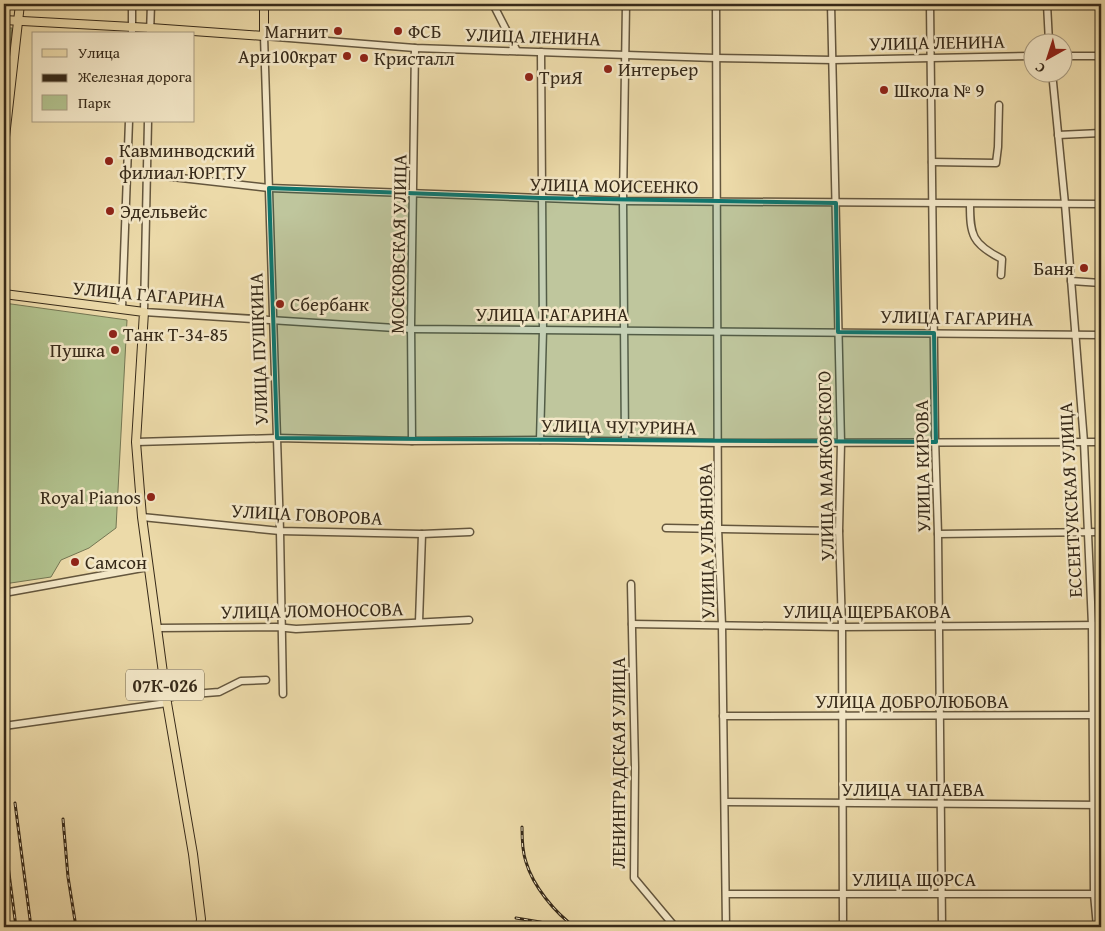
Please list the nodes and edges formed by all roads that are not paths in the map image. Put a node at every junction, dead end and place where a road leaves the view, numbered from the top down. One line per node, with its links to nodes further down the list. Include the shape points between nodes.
1 (20, 4): 12 (main road)
2 (132, 4): 13 (street)
3 (151, 4): 14 (street)
4 (264, 4): 18 (main road, УЛИЦА ПУШКИНА)
5 (493, 4): 21 (street)
6 (626, 4): 23 (street)
7 (716, 4): 27 (street, УЛИЦА УЛЬЯНОВА)
8 (831, 4): 29 (street, УЛИЦА МАЯКОВСКОГО)
9 (930, 4): 28 (street, УЛИЦА КИРОВА)
10 (1047, 4): 16 (street)
11 (4, 20): 12 (main road, УЛИЦА ЛЕНИНА)
12 (18, 22): 13 (main road, УЛИЦА ЛЕНИНА); 36 (main road)
13 (132, 30): 14 (main road, УЛИЦА ЛЕНИНА)
14 (151, 31): 15 (main road, УЛИЦА ЛЕНИНА)
15 (174, 32)
16 (1048, 32)
17 (195, 33): 18 (main road, УЛИЦА ЛЕНИНА)
18 (264, 36): 20 (street, УЛИЦА ЛЕНИНА); 40 (street, УЛИЦА ПУШКИНА)
19 (1101, 38): 26 (street)
20 (415, 48): 21 (street, УЛИЦА ЛЕНИНА); 41 (street, МОСКОВСКАЯ УЛИЦА)
21 (518, 51): 22 (street, УЛИЦА ЛЕНИНА)
22 (541, 52): 23 (street, УЛИЦА ЛЕНИНА); 42 (street)
23 (624, 55): 27 (street, УЛИЦА ЛЕНИНА); 43 (street)
24 (1022, 56): 28 (street, УЛИЦА ЛЕНИНА)
25 (1072, 56): 26 (street)
26 (1101, 56)
27 (715, 58): 29 (street, УЛИЦА ЛЕНИНА); 44 (street, УЛИЦА УЛЬЯНОВА)
28 (931, 58): 29 (street, УЛИЦА ЛЕНИНА); 37 (street, УЛИЦА КИРОВА)
29 (833, 60): 45 (street, УЛИЦА МАЯКОВСКОГО)
30 (1053, 82): 35 (street, ЕССЕНТУКСКАЯ УЛИЦА)
31 (999, 106): 37 (street, via 996,163)
32 (129, 122): 38 (street)
33 (148, 122): 39 (street)
34 (1101, 133): 35 (street)
35 (1058, 135): 48 (street, ЕССЕНТУКСКАЯ УЛИЦА)
36 (4, 146)
37 (932, 162): 46 (street, УЛИЦА КИРОВА)
38 (128, 172): 39 (street, УЛИЦА МОИСЕЕНКО); 54 (street)
39 (147, 174): 40 (street, УЛИЦА МОИСЕЕНКО); 55 (street)
40 (269, 188): 41 (street, УЛИЦА МОИСЕЕНКО); 56 (street, УЛИЦА ПУШКИНА)
41 (413, 194): 42 (street, УЛИЦА МОИСЕЕНКО); 57 (street, МОСКОВСКАЯ УЛИЦА)
42 (541, 198): 43 (street, УЛИЦА МОИСЕЕНКО); 58 (street)
43 (624, 201): 44 (street, УЛИЦА МОИСЕЕНКО); 59 (street)
44 (717, 202): 45 (street, УЛИЦА МОИСЕЕНКО); 60 (street, УЛИЦА УЛЬЯНОВА)
45 (836, 203): 46 (street, УЛИЦА МОИСЕЕНКО); 61 (street, УЛИЦА МАЯКОВСКОГО)
46 (933, 203): 47 (street, УЛИЦА МОИСЕЕНКО); 62 (street, УЛИЦА КИРОВА)
47 (970, 204): 48 (street, УЛИЦА МОИСЕЕНКО); 50 (street, via 973,236 989,252 1002,259)
48 (1066, 204): 49 (street, УЛИЦА МОИСЕЕНКО); 51 (street, ЕССЕНТУКСКАЯ УЛИЦА)
49 (1101, 204)
50 (1001, 274)
51 (1071, 281): 52 (street); 63 (street, ЕССЕНТУКСКАЯ УЛИЦА)
52 (1101, 283)
53 (4, 294): 54 (main road, УЛИЦА ГАГАРИНА)
54 (122, 310): 55 (main road, УЛИЦА ГАГАРИНА)
55 (144, 312): 56 (street, УЛИЦА ГАГАРИНА); 69 (main road, 07К-026)
56 (273, 320): 57 (street, УЛИЦА ГАГАРИНА); 65 (street, УЛИЦА ПУШКИНА)
57 (411, 329): 58 (street, УЛИЦА ГАГАРИНА); 67 (street, МОСКОВСКАЯ УЛИЦА)
58 (542, 330): 59 (street, УЛИЦА ГАГАРИНА); 66 (street)
59 (624, 331): 60 (street, УЛИЦА ГАГАРИНА); 68 (street)
60 (718, 331): 61 (street, УЛИЦА ГАГАРИНА); 73 (street, УЛИЦА УЛЬЯНОВА)
61 (838, 332): 62 (street, УЛИЦА ГАГАРИНА); 74 (street, УЛИЦА МАЯКОВСКОГО)
62 (934, 333): 63 (street, УЛИЦА ГАГАРИНА); 70 (street, УЛИЦА КИРОВА)
63 (1074, 335): 64 (street, УЛИЦА ГАГАРИНА); 71 (street, ЕССЕНТУКСКАЯ УЛИЦА)
64 (1101, 335)
65 (277, 438): 67 (street, УЛИЦА ЧУГУРИНА); 69 (street, УЛИЦА ЧУГУРИНА); 78 (street, УЛИЦА ПУШКИНА)
66 (540, 440): 67 (street, УЛИЦА ЧУГУРИНА); 68 (street, УЛИЦА ЧУГУРИНА)
67 (412, 441)
68 (626, 441): 73 (street, УЛИЦА ЧУГУРИНА)
69 (136, 442): 75 (main road, 07К-026)
70 (936, 442): 71 (street, УЛИЦА ЧУГУРИНА); 74 (street, УЛИЦА ЧУГУРИНА); 84 (street, УЛИЦА КИРОВА)
71 (1084, 442): 72 (street, УЛИЦА ЧУГУРИНА); 82 (street, ЕССЕНТУКСКАЯ УЛИЦА)
72 (1101, 442)
73 (719, 443): 74 (street, УЛИЦА ЧУГУРИНА); 77 (street, УЛИЦА УЛЬЯНОВА)
74 (841, 443): 79 (street, УЛИЦА МАЯКОВСКОГО)
75 (142, 517): 78 (street, УЛИЦА ГОВОРОВА); 85 (main road, 07К-026)
76 (666, 528): 77 (street)
77 (718, 528): 79 (street); 91 (street, УЛИЦА УЛЬЯНОВА)
78 (280, 531): 83 (street, УЛИЦА ГОВОРОВА); 97 (street, УЛИЦА ПУШКИНА)
79 (840, 531): 95 (street, УЛИЦА МАЯКОВСКОГО)
80 (470, 532): 83 (street, УЛИЦА ГОВОРОВА)
81 (1101, 532): 82 (street)
82 (1088, 533): 84 (street); 92 (street, ЕССЕНТУКСКАЯ УЛИЦА)
83 (422, 534): 89 (street)
84 (938, 534): 94 (street, УЛИЦА КИРОВА)
85 (148, 567): 87 (street); 96 (main road, 07К-026)
86 (631, 584): 90 (street, ЛЕНИНГРАДСКАЯ УЛИЦА)
87 (4, 593)
88 (469, 620): 89 (street, УЛИЦА ЛОМОНОСОВА)
89 (419, 622): 97 (street, УЛИЦА ЛОМОНОСОВА)
90 (632, 624): 91 (street, УЛИЦА ЩЕРБАКОВА); 117 (street, ЛЕНИНГРАДСКАЯ УЛИЦА, via 634,878)
91 (722, 625): 95 (street, УЛИЦА ЩЕРБАКОВА); 101 (street, УЛИЦА УЛЬЯНОВА)
92 (1092, 625): 93 (street, УЛИЦА ЩЕРБАКОВА); 94 (street, УЛИЦА ЩЕРБАКОВА); 104 (street, ЕССЕНТУКСКАЯ УЛИЦА)
93 (1101, 625)
94 (938, 626): 95 (street, УЛИЦА ЩЕРБАКОВА); 103 (street, УЛИЦА КИРОВА)
95 (842, 627): 102 (street, УЛИЦА МАЯКОВСКОГО)
96 (156, 628): 97 (street, УЛИЦА ЛОМОНОСОВА); 100 (main road, 07К-026)
97 (282, 628): 99 (street, УЛИЦА ПУШКИНА)
98 (266, 680): 100 (street, via 241,681 218,692 180,695)
99 (283, 694)
100 (167, 701): 106 (street); 116 (main road, 07К-026, via 193,854)
101 (723, 716): 102 (street, УЛИЦА ДОБРОЛЮБОВА); 107 (street, УЛИЦА УЛЬЯНОВА)
102 (843, 716): 103 (street, УЛИЦА ДОБРОЛЮБОВА); 108 (street, УЛИЦА МАЯКОВСКОГО)
103 (939, 716): 104 (street, УЛИЦА ДОБРОЛЮБОВА); 109 (street, УЛИЦА КИРОВА)
104 (1093, 716): 105 (street, УЛИЦА ДОБРОЛЮБОВА); 110 (street, ЕССЕНТУКСКАЯ УЛИЦА)
105 (1101, 716)
106 (4, 726)
107 (725, 802): 108 (street, УЛИЦА ЧАПАЕВА); 112 (street, УЛИЦА УЛЬЯНОВА)
108 (843, 803): 109 (street, УЛИЦА ЧАПАЕВА); 113 (street, УЛИЦА МАЯКОВСКОГО)
109 (940, 804): 110 (street, УЛИЦА ЧАПАЕВА); 114 (street, УЛИЦА КИРОВА)
110 (1093, 805): 111 (street, УЛИЦА ЧАПАЕВА); 115 (street, ЕССЕНТУКСКАЯ УЛИЦА)
111 (1101, 805)
112 (726, 894): 113 (street, УЛИЦА ЩОРСА); 118 (street, УЛИЦА УЛЬЯНОВА)
113 (843, 894): 114 (street, УЛИЦА ЩОРСА); 119 (street, УЛИЦА МАЯКОВСКОГО)
114 (941, 894): 115 (street, УЛИЦА ЩОРСА); 120 (street, УЛИЦА КИРОВА)
115 (1098, 894): 121 (street, ЕССЕНТУКСКАЯ УЛИЦА)
116 (200, 927)
117 (675, 927)
118 (726, 927)
119 (843, 927)
120 (942, 927)
121 (1096, 927)

